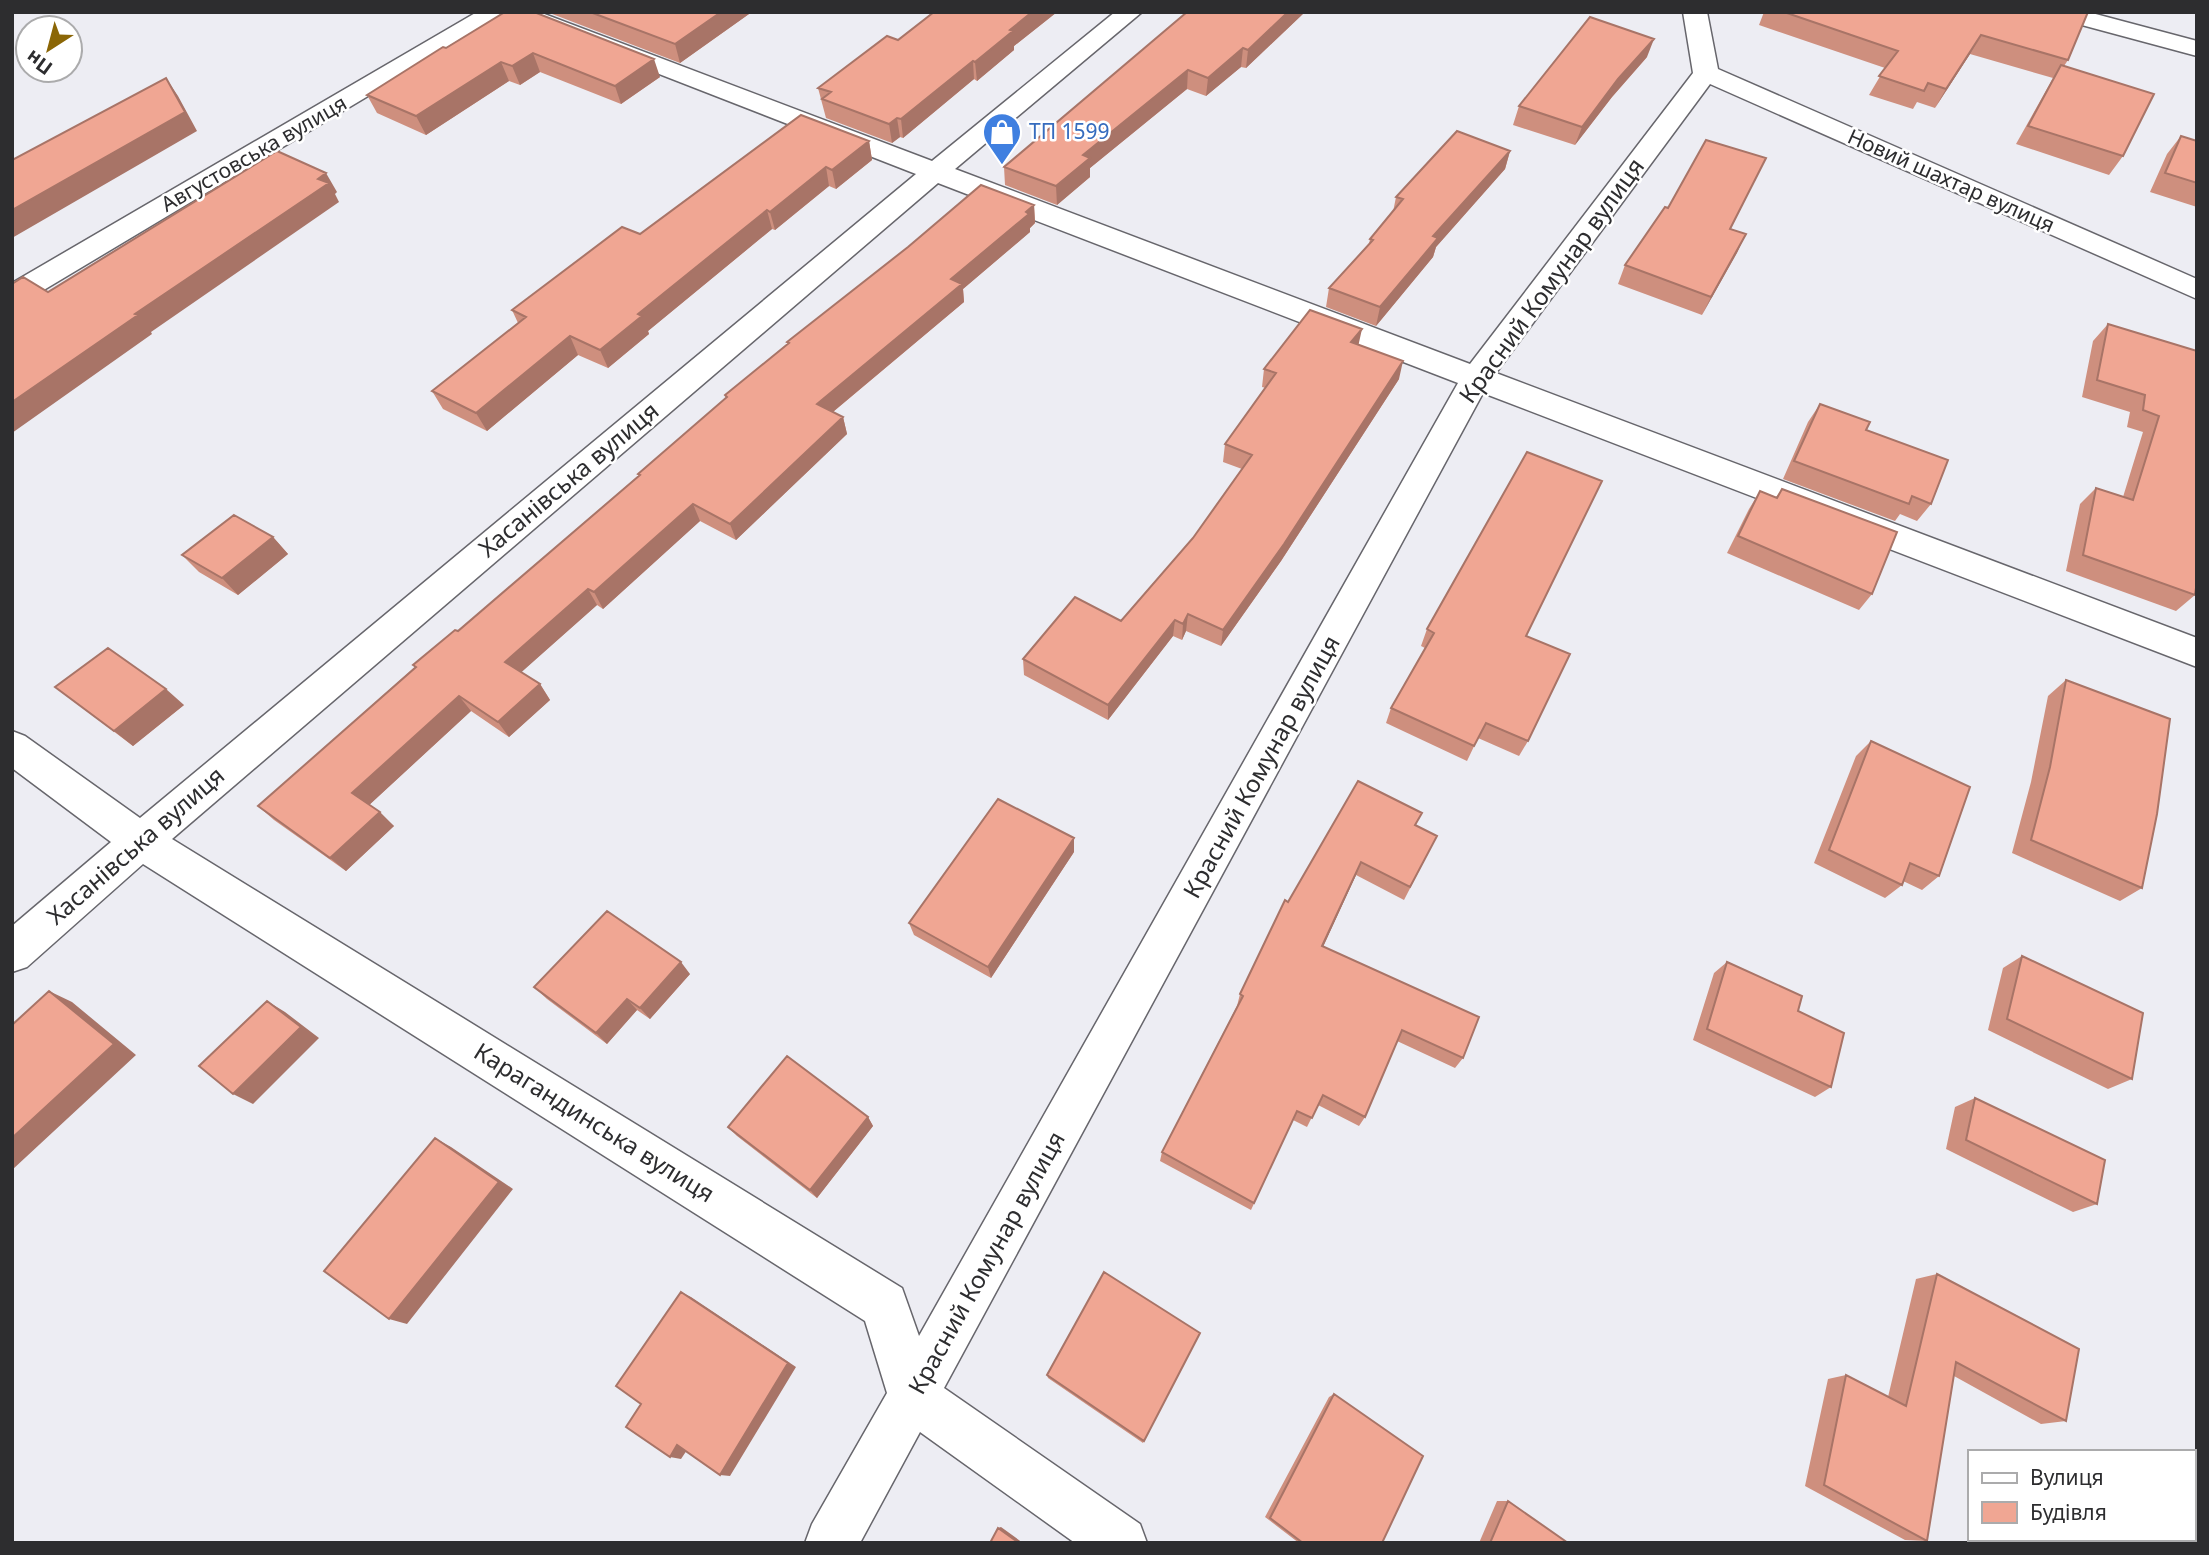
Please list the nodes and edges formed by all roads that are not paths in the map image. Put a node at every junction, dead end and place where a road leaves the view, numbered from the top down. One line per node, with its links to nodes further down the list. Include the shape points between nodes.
1 (495, 12): 10 (street, Августовська вулиця)
2 (516, 12): 8 (street)
3 (1130, 12): 8 (street, Хасанівська вулиця)
4 (1695, 12): 7 (street)
5 (2060, 12): 6 (street)
6 (2197, 49)
7 (1706, 73): 9 (street, Новий шахтар вулиця); 11 (street, Красний Комунар вулиця)
8 (935, 172): 11 (street); 14 (street, Хасанівська вулиця)
9 (2197, 290)
10 (12, 296)
11 (1476, 378): 12 (street); 16 (street, Красний Комунар вулиця)
12 (2197, 653)
13 (12, 747): 14 (street, Карагандинська вулиця)
14 (141, 841): 15 (street, Хасанівська вулиця); 16 (street, Карагандинська вулиця, via 885,1305)
15 (12, 953)
16 (913, 1397): 17 (street, Красний Комунар вулиця); 18 (street)
17 (831, 1543)
18 (1121, 1543)

